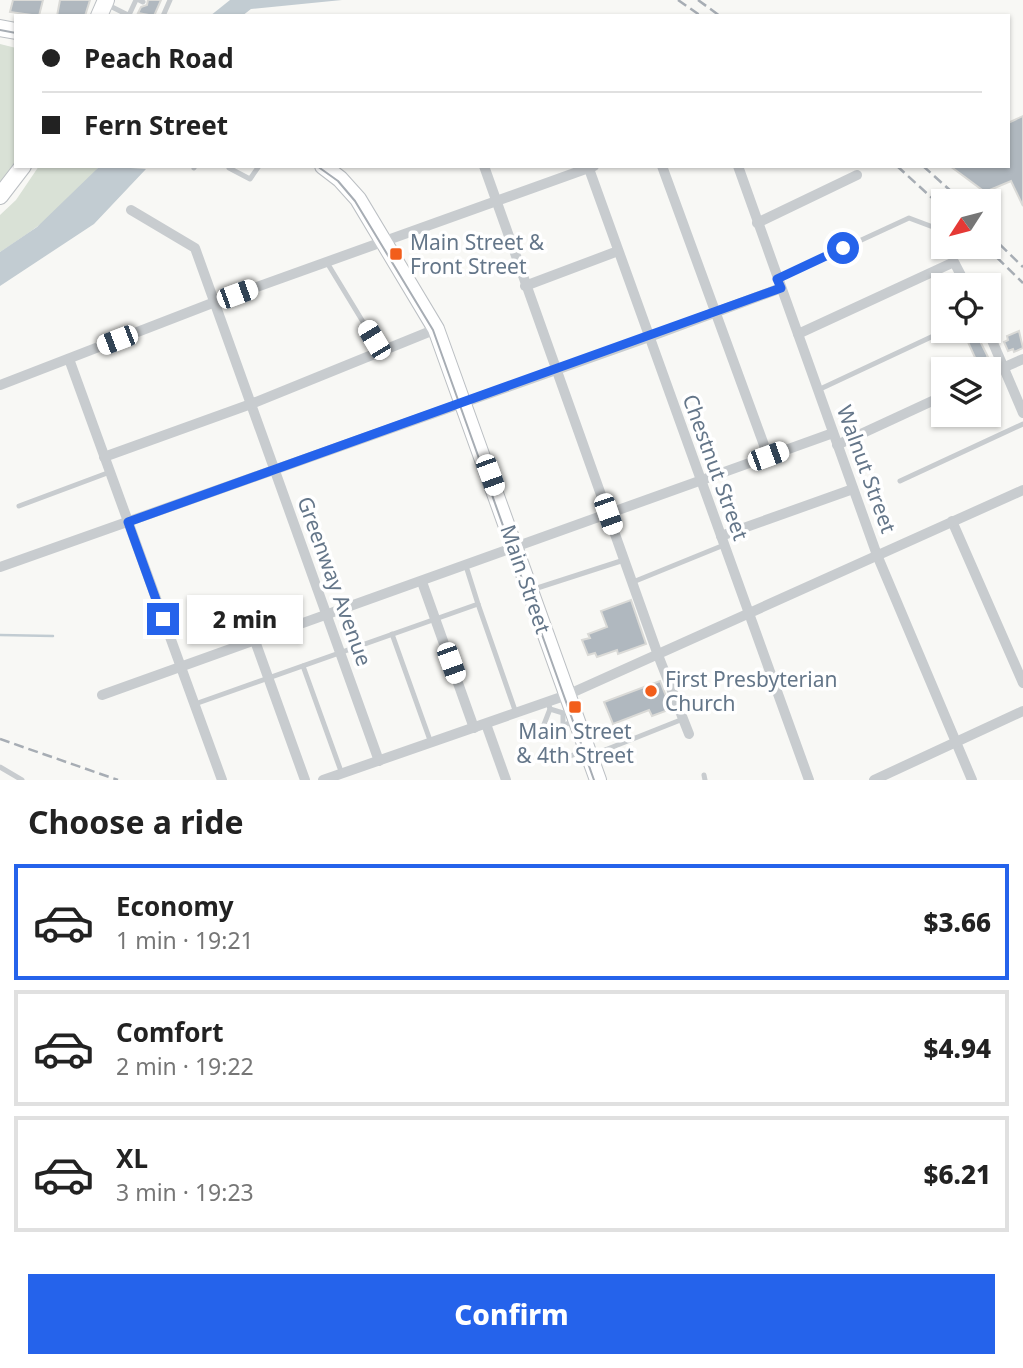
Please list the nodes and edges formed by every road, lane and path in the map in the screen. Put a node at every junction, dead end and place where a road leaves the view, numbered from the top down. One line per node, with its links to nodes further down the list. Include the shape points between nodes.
1 (169, 0): 5 (lane)
2 (103, 6): 4 (lane)
3 (158, 8): 5 (lane)
4 (127, 14)
5 (164, 14)
6 (21, 168): 16 (main road)
7 (229, 168): 8 (lane, via 250,179)
8 (258, 168)
9 (325, 168): 21 (main road, Main Street, via 353,193)
10 (485, 168): 17 (street)
11 (587, 168): 17 (street)
12 (590, 168): 22 (street, Chestnut Street)
13 (663, 168): 30 (street)
14 (739, 168): 19 (street, Walnut Street)
15 (857, 175): 19 (street)
16 (0, 196)
17 (496, 203): 21 (street); 28 (street)
18 (131, 210): 29 (street, Greenway Avenue, via 195,248)
19 (757, 223): 27 (street, Walnut Street)
20 (931, 226): 27 (lane, via 909,218)
21 (385, 242): 24 (street); 31 (main road, Main Street)
22 (618, 251): 28 (street); 33 (street, Chestnut Street)
23 (953, 259): 25 (lane)
24 (326, 261): 29 (street); 35 (lane)
25 (954, 262): 26 (street); 32 (street)
26 (960, 273)
27 (779, 283): 30 (street); 32 (street, Walnut Street)
28 (526, 286): 39 (street)
29 (215, 302): 37 (street); 46 (street, Greenway Avenue)
30 (717, 312): 33 (street); 51 (street)
31 (436, 328): 44 (main road, Main Street); 46 (street)
32 (798, 334): 43 (street, Walnut Street)
33 (649, 337): 39 (street); 55 (street, Chestnut Street)
34 (931, 337): 43 (lane)
35 (374, 340)
36 (993, 343): 40 (street)
37 (68, 359): 42 (street); 52 (street)
38 (1023, 359): 40 (street)
39 (555, 368): 44 (street); 60 (street)
40 (1004, 368): 41 (street); 47 (street)
41 (1001, 369)
42 (0, 385)
43 (818, 390): 49 (street, Walnut Street)
44 (464, 402): 53 (street); 64 (main road, Main Street)
45 (931, 402): 50 (street)
46 (251, 404): 52 (street); 53 (street, Greenway Avenue)
47 (1023, 413)
48 (1023, 424): 56 (lane)
49 (833, 433): 50 (street, Walnut Street); 51 (street)
50 (837, 445): 57 (street, Walnut Street)
51 (768, 456): 55 (street)
52 (104, 457): 54 (street)
53 (274, 469): 62 (street); 74 (street, Greenway Avenue)
54 (110, 472): 59 (lane); 62 (street)
55 (701, 481): 60 (street); 63 (street, Chestnut Street)
56 (900, 481)
57 (853, 489): 63 (street); 65 (street, Walnut Street)
58 (1023, 490): 61 (street)
59 (19, 506)
60 (608, 514): 64 (street); 66 (street)
61 (952, 521): 65 (street); 83 (street)
62 (128, 522): 68 (street); 81 (street)
63 (722, 541): 70 (lane); 73 (street, Chestnut Street)
64 (516, 548): 67 (street); 71 (main road, Main Street)
65 (877, 555): 73 (street); 96 (street, Walnut Street)
66 (624, 560): 70 (street); 71 (lane)
67 (466, 566): 69 (street); 72 (lane)
68 (0, 567)
69 (422, 582): 74 (street); 75 (street)
70 (632, 582): 79 (street)
71 (530, 590): 85 (main road, Main Street)
72 (478, 604): 75 (lane); 89 (lane)
73 (749, 613): 79 (street); 110 (street, Chestnut Street)
74 (327, 615): 77 (street); 78 (street, Greenway Avenue)
75 (435, 620): 76 (lane); 92 (street)
76 (392, 634): 78 (lane); 97 (lane)
77 (255, 641): 81 (street); 82 (street)
78 (340, 652): 80 (lane); 101 (street, Greenway Avenue)
79 (658, 655): 85 (street); 90 (street)
80 (303, 666): 82 (lane); 103 (lane)
81 (181, 667): 84 (street); 86 (street)
82 (268, 678): 86 (lane); 106 (street)
83 (1023, 683)
84 (102, 695)
85 (567, 695): 87 (street); 93 (main road, Main Street)
86 (195, 704): 105 (street)
87 (549, 705): 89 (street); 93 (lane, via 563,713); 93 (lane, via 543,727)
88 (1023, 711): 96 (street)
89 (516, 713): 91 (street)
90 (683, 719): 94 (street); 98 (lane)
91 (486, 724): 92 (street); 108 (street)
92 (474, 728): 97 (street)
93 (559, 731): 95 (lane); 99 (main road, Main Street)
94 (689, 734)
95 (538, 738)
96 (958, 741): 111 (street); 112 (street, Walnut Street)
97 (431, 743): 101 (street)
98 (605, 750)
99 (576, 752): 100 (lane); 109 (main road, Main Street)
100 (561, 755)
101 (379, 761): 103 (street)
102 (0, 767): 104 (lane)
103 (342, 774): 107 (street)
104 (22, 780)
105 (222, 780)
106 (306, 780)
107 (323, 780)
108 (506, 780)
109 (598, 780)
110 (809, 780)
111 (874, 780)
112 (972, 780)

